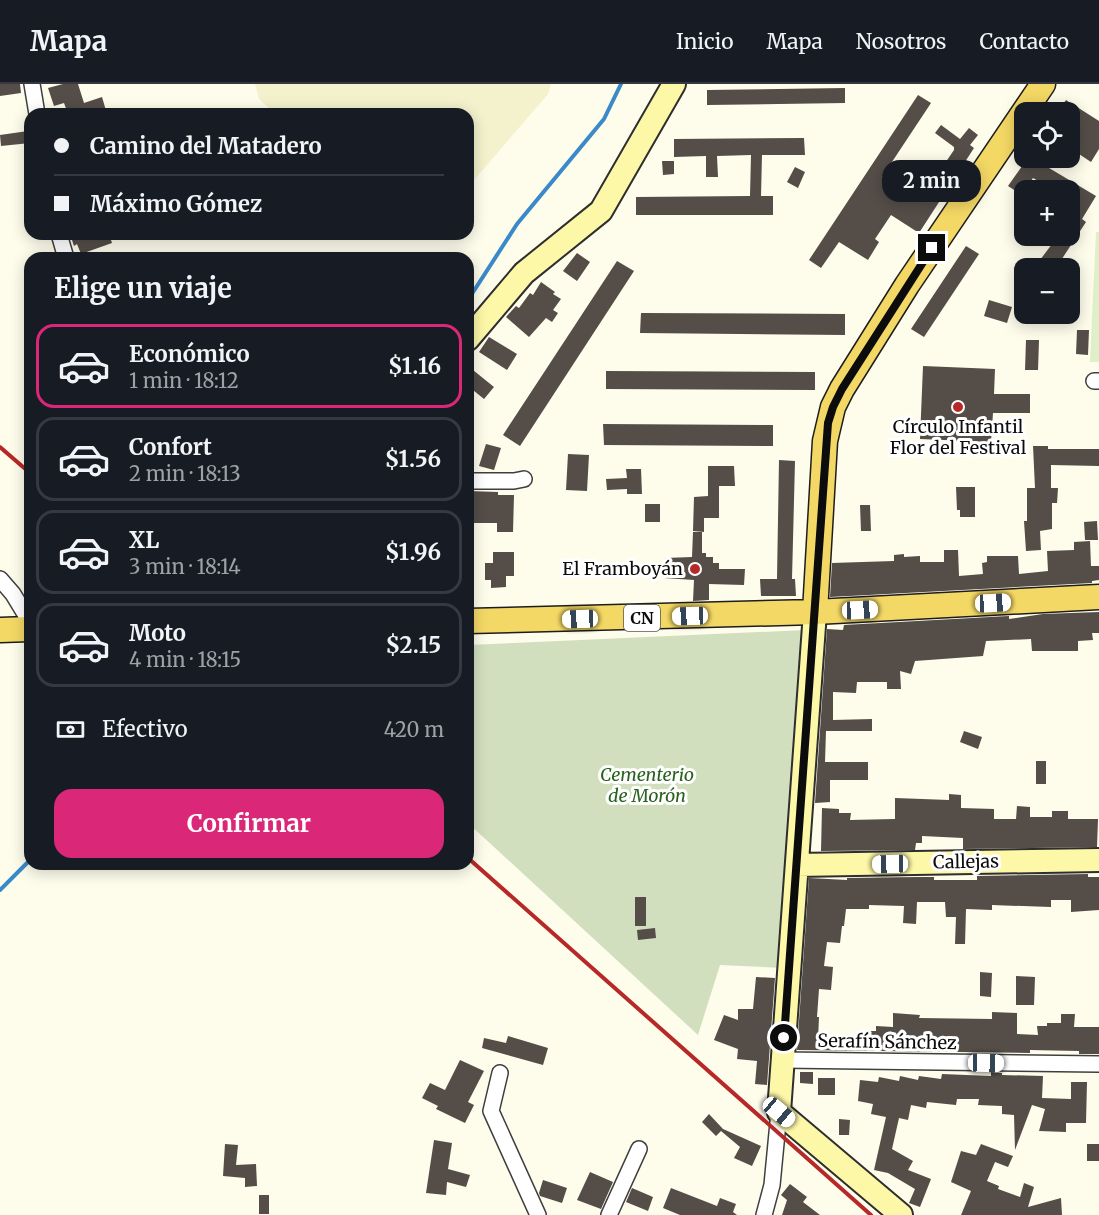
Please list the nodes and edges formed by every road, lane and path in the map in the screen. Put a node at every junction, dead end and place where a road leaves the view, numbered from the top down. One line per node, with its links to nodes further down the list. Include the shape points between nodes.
1 (32, 84): 4 (street)
2 (674, 84): 5 (main road, via 601,211 524,273)
3 (1043, 84): 11 (main road, via 907,285 833,407 825,441)
4 (36, 108)
5 (474, 332)
6 (524, 479): 7 (street)
7 (474, 482)
8 (0, 579): 10 (street)
9 (1099, 597): 11 (main road, CN)
10 (24, 612)
11 (815, 612): 12 (main road, CN); 16 (main road)
12 (474, 621)
13 (24, 628): 14 (main road)
14 (0, 630)
15 (1099, 861): 16 (main road, Callejas)
16 (797, 865): 17 (main road)
17 (783, 1060): 18 (street, Serafín Sánchez); 20 (main road)
18 (1099, 1064)
19 (500, 1073): 22 (street, via 491,1111)
20 (779, 1112): 24 (street, via 772,1185); 25 (main road)
21 (639, 1149): 23 (street)
22 (538, 1215)
23 (609, 1215)
24 (764, 1215)
25 (901, 1215)

